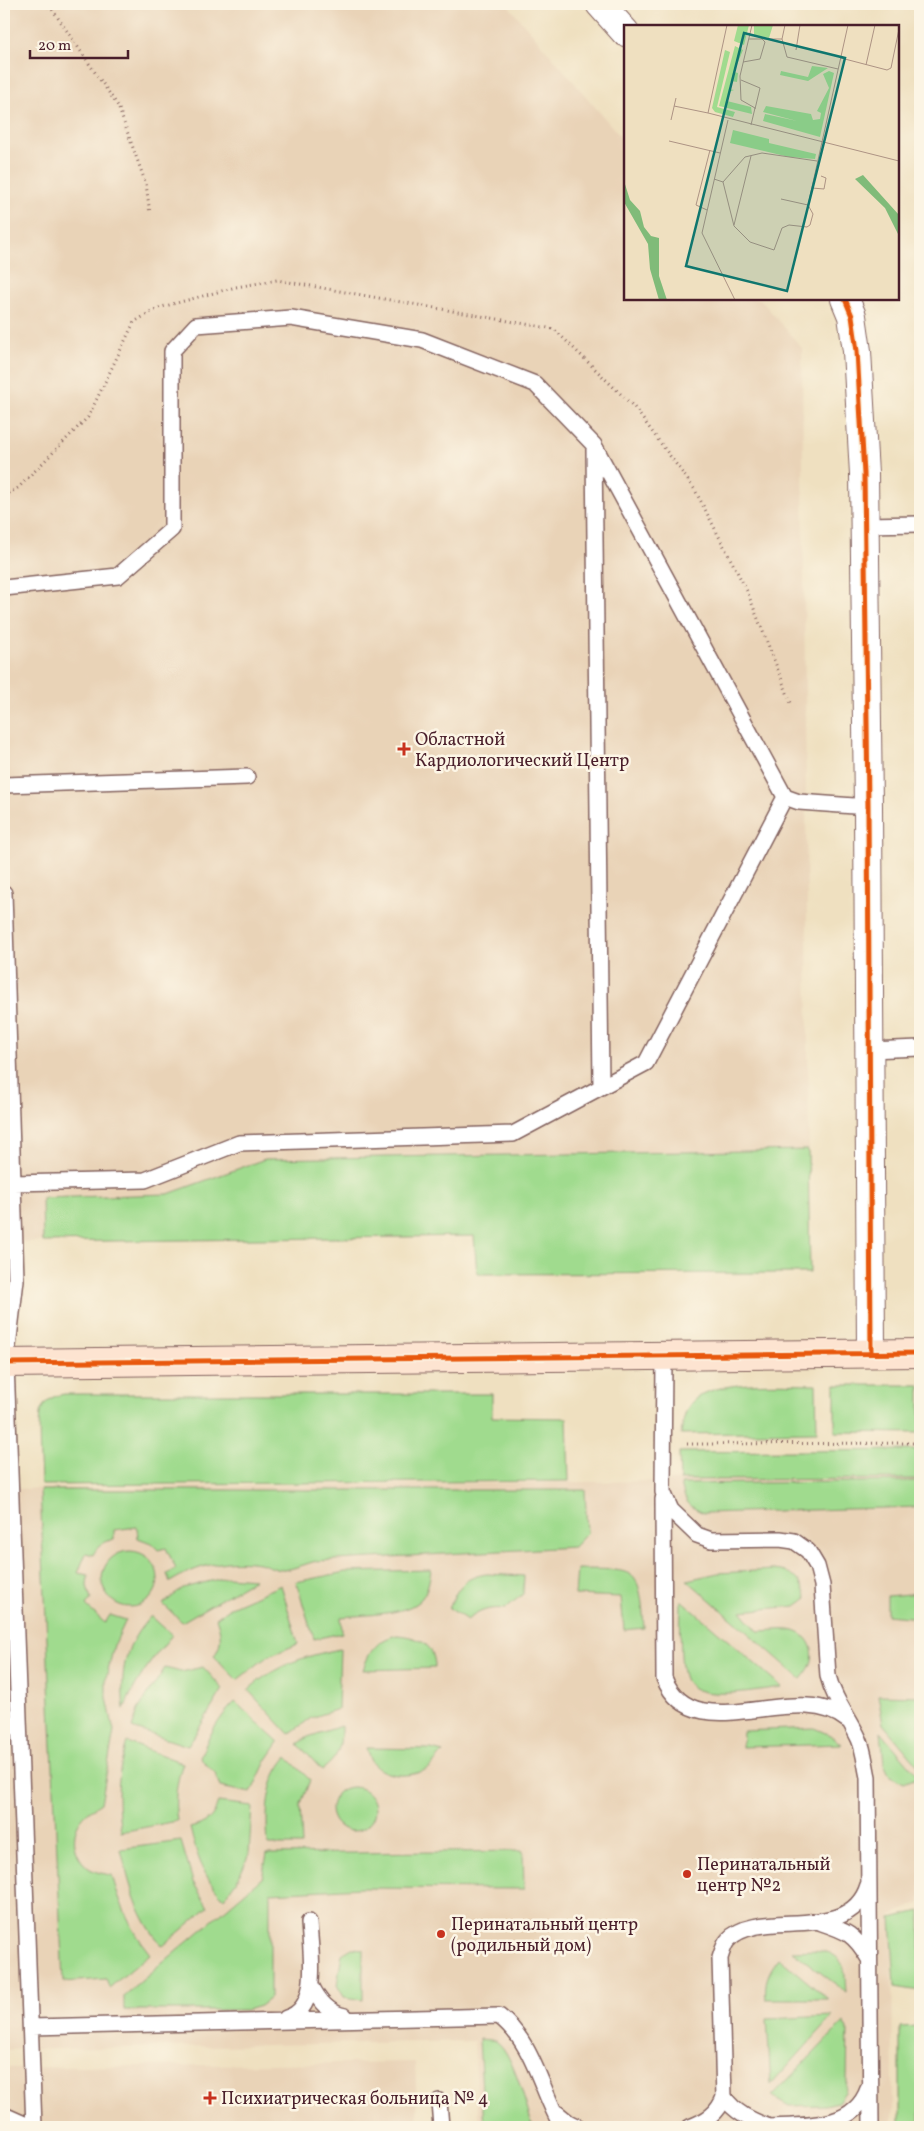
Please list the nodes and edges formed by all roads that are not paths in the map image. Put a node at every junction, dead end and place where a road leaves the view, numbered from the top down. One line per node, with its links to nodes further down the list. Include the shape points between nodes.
1 (600, 4): 2 (street)
2 (624, 31)
3 (844, 300): 6 (street, via 852,316 857,351)
4 (594, 445): 7 (lane, via 535,384 422,340 291,318 196,325 172,351 172,529 118,576); 10 (lane); 16 (lane)
5 (920, 524): 6 (lane)
6 (864, 525): 11 (street)
7 (4, 588)
8 (247, 777): 9 (lane)
9 (4, 785)
10 (785, 797): 11 (lane, via 799,802); 16 (lane, via 646,1062)
11 (868, 807): 15 (street)
12 (4, 893): 13 (lane)
13 (4, 937): 17 (lane)
14 (920, 1048): 15 (lane)
15 (869, 1050): 18 (street)
16 (601, 1087): 17 (lane, via 513,1134 239,1143 144,1180)
17 (13, 1183): 21 (lane, via 16,1280)
18 (871, 1352): 19 (street); 20 (street)
19 (920, 1353)
20 (664, 1356): 21 (street); 22 (lane)
21 (5, 1363): 31 (lane)
22 (664, 1492): 23 (lane, via 671,1510 697,1535 711,1540 794,1541 808,1551 817,1566 822,1585 828,1676 837,1702); 23 (lane, via 664,1678 678,1702 703,1712 809,1705 827,1709)
23 (852, 1725): 24 (lane, via 860,1740 868,1777)
24 (869, 1884): 26 (lane, via 865,1896 845,1913); 27 (lane)
25 (309, 1922): 28 (lane)
26 (819, 1922): 27 (lane, via 854,1936); 33 (lane, via 751,1927 736,1932 726,1941 720,1958)
27 (870, 1959): 32 (lane)
28 (311, 1985): 29 (lane, via 331,2011); 30 (lane, via 301,2011)
29 (356, 2018): 30 (lane); 35 (lane, via 500,2016 525,2046)
30 (280, 2020): 31 (lane)
31 (31, 2027): 38 (lane)
32 (870, 2083): 37 (lane, via 856,2112); 45 (lane)
33 (724, 2097): 42 (lane, via 714,2114); 44 (lane, via 730,2106)
34 (439, 2101): 39 (lane)
35 (554, 2110): 40 (lane); 41 (lane)
36 (4, 2115): 38 (lane)
37 (833, 2125): 44 (lane)
38 (33, 2127)
39 (440, 2127)
40 (562, 2127)
41 (578, 2127)
42 (690, 2127)
43 (763, 2127): 44 (lane)
44 (769, 2127)
45 (871, 2127)

